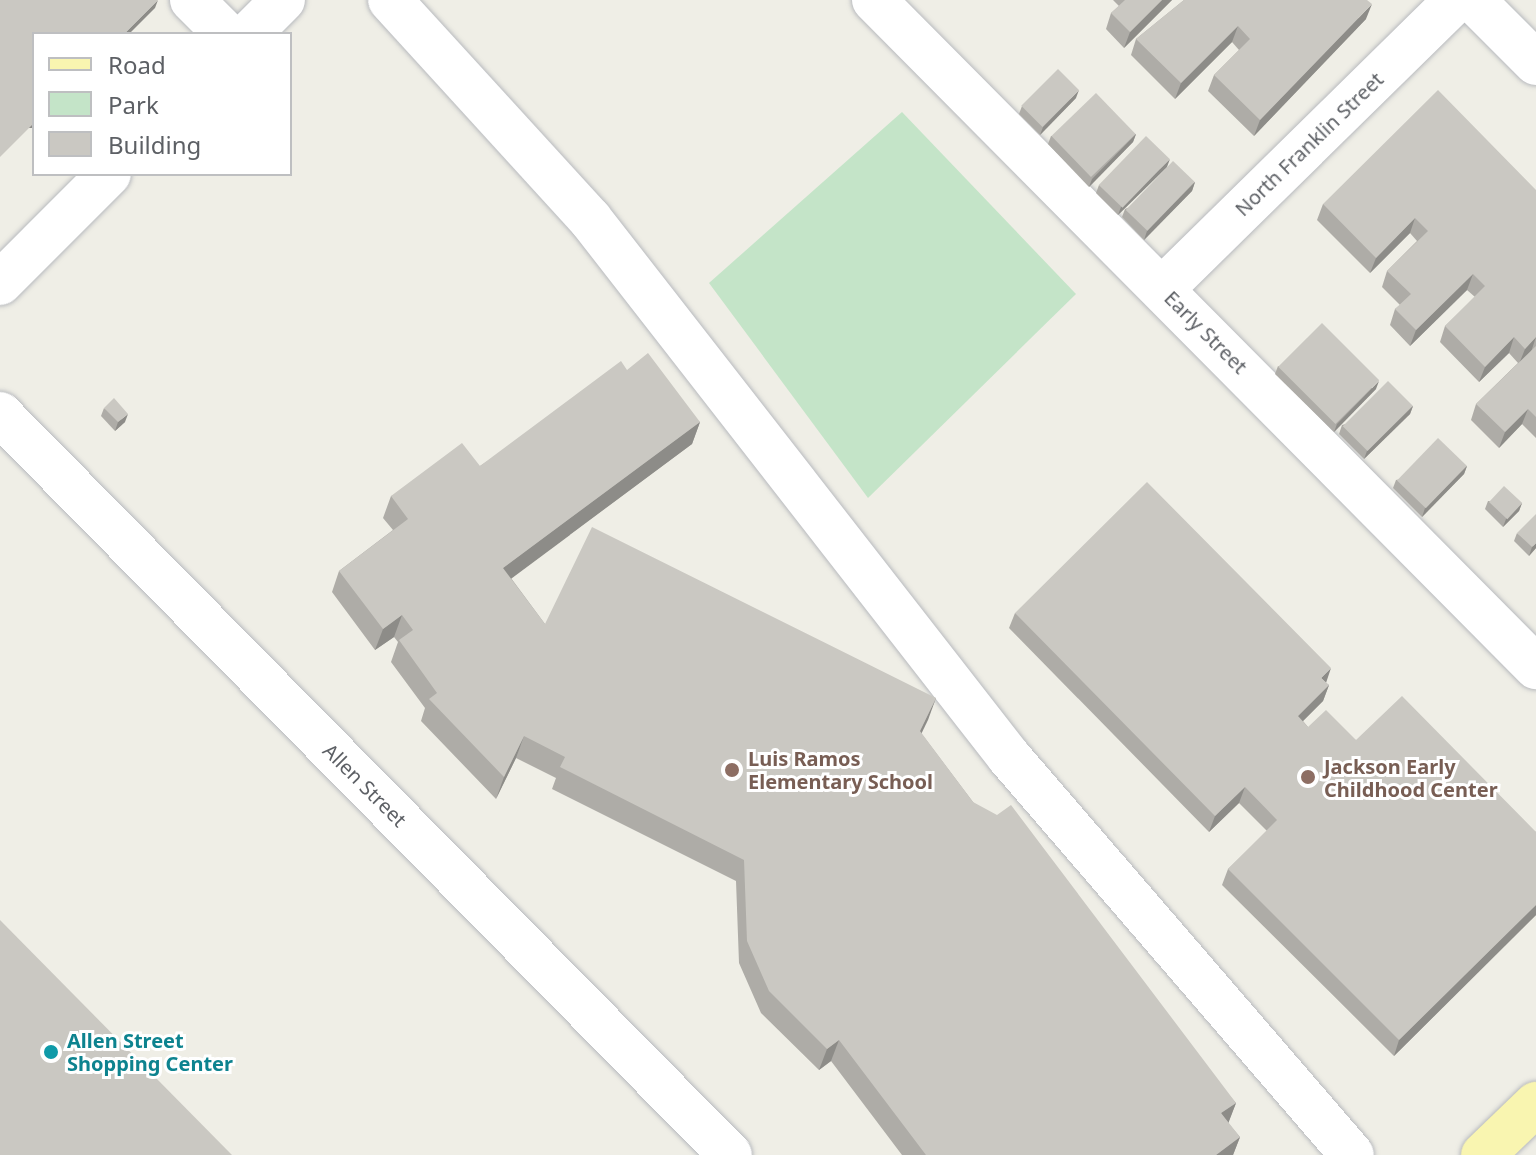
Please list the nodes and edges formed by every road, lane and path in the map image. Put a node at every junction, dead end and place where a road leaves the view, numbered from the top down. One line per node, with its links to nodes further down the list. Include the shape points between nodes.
1 (192, 0): 7 (street)
2 (283, 0): 8 (street)
3 (390, 0): 17 (street, via 590,219 1009,757)
4 (874, 0): 12 (street, Early Street)
5 (1456, 0): 12 (street, North Franklin Street)
6 (1473, 0): 9 (street)
7 (224, 32)
8 (251, 32)
9 (1536, 63)
10 (107, 176): 11 (street)
11 (0, 283)
12 (1162, 289): 14 (street, Early Street)
13 (0, 414): 16 (street, Allen Street)
14 (1536, 667)
15 (1536, 1104): 18 (main road)
16 (730, 1155)
17 (1352, 1155)
18 (1483, 1155)

